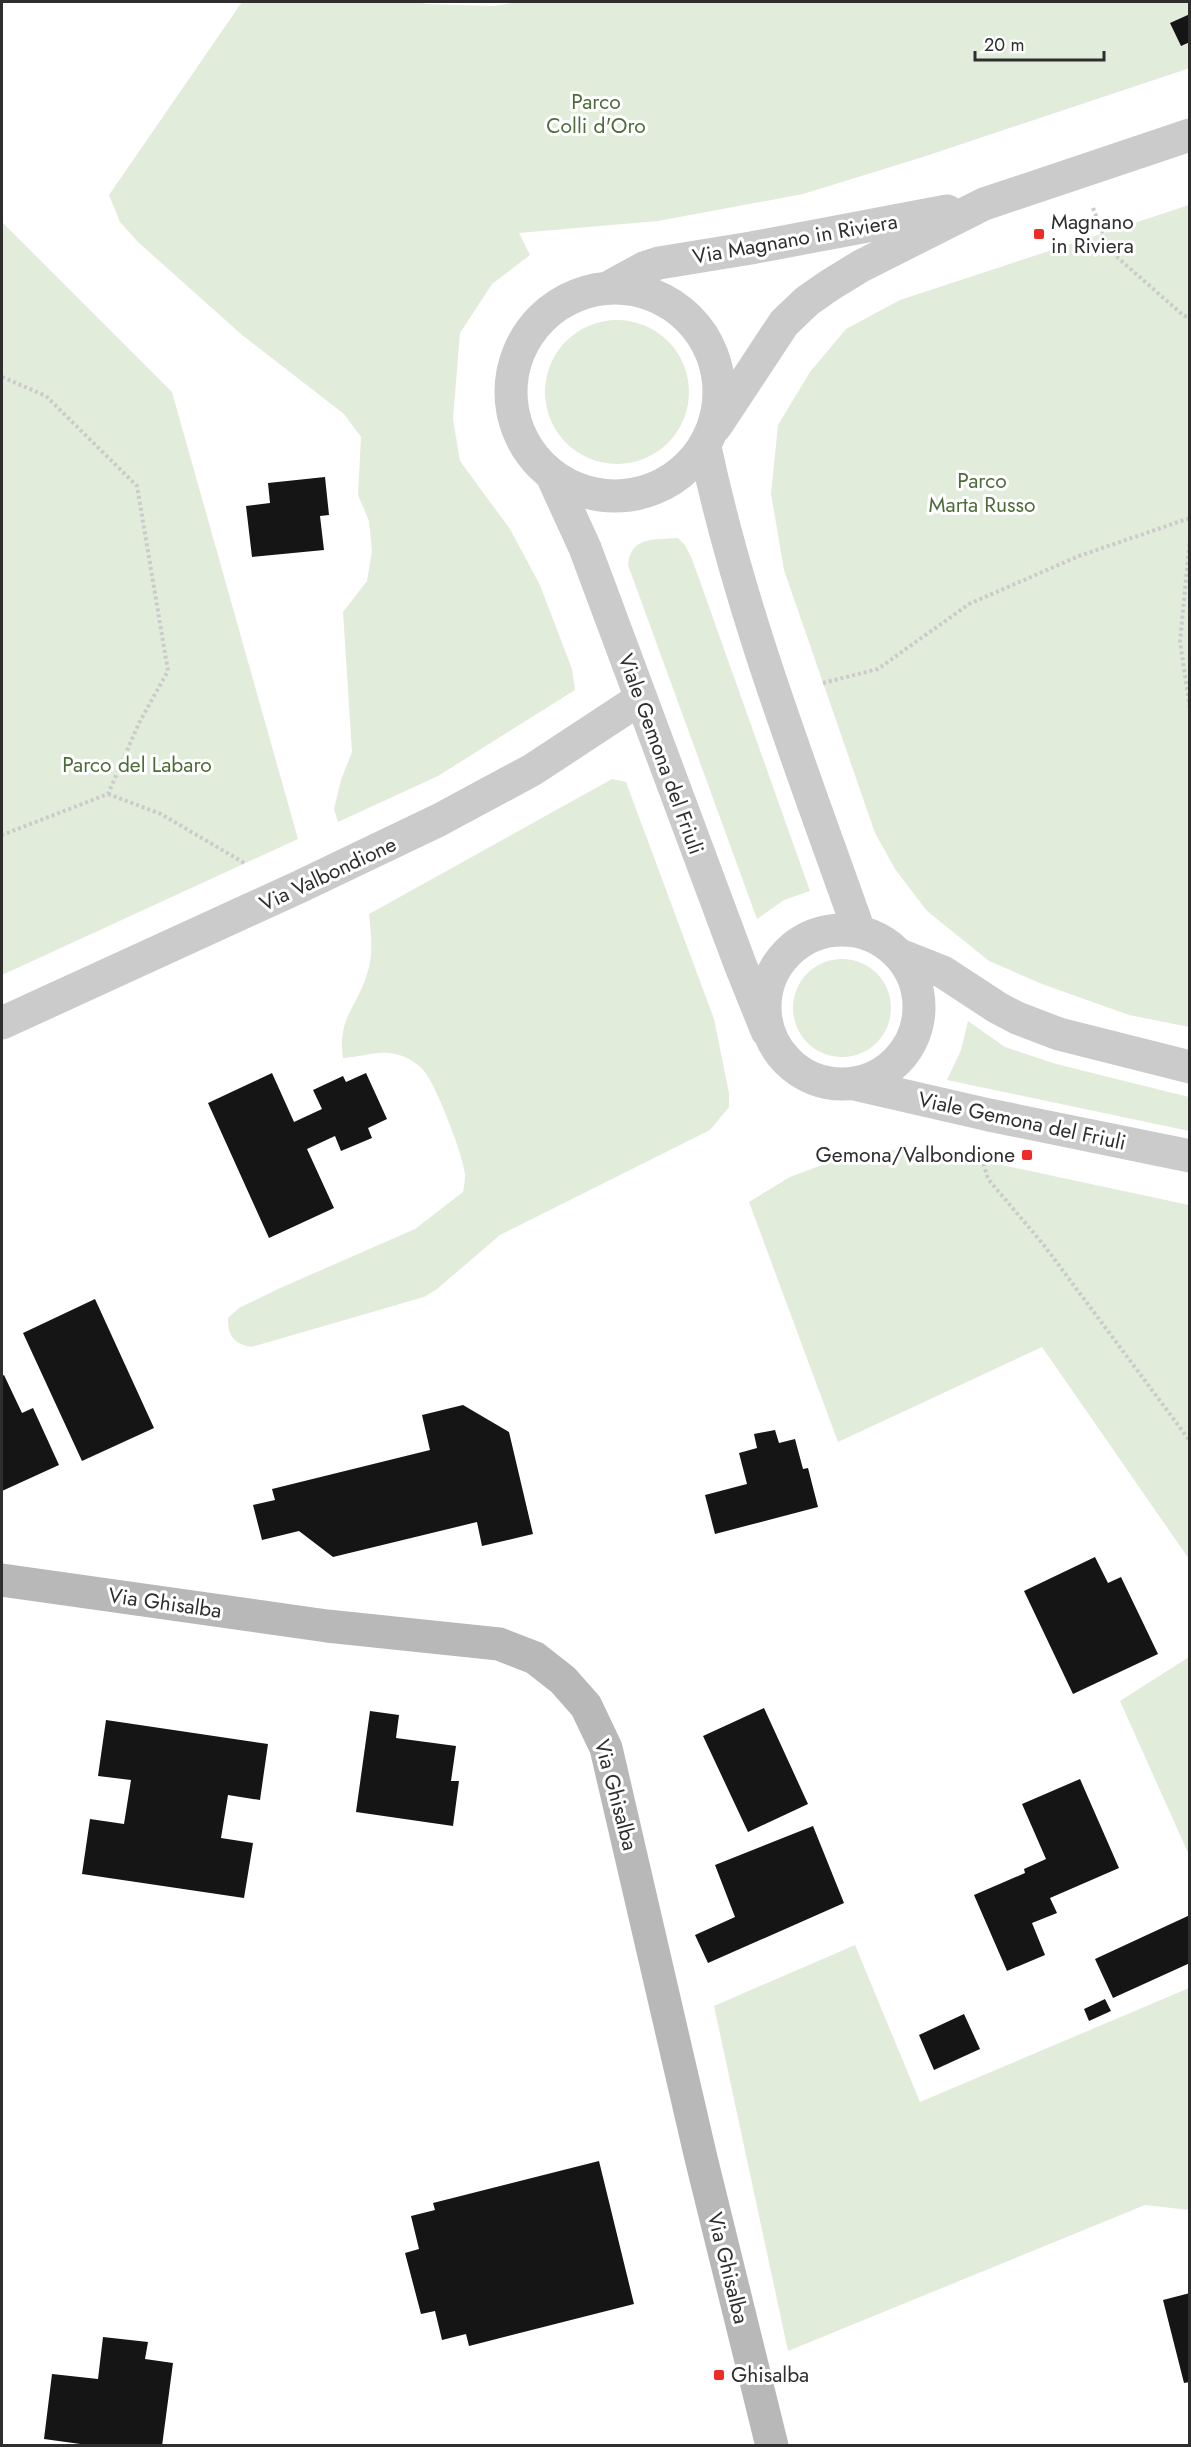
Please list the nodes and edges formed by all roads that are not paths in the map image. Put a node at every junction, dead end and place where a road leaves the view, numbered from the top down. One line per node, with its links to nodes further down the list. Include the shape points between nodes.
1 (1190, 135): 2 (street, Via Magnano in Riviera)
2 (984, 204): 3 (street, Via Magnano in Riviera, via 659,263); 4 (street, Via Magnano in Riviera, via 861,266 807,301 784,323)
3 (611, 286): 4 (street, via 638,290 673,305 703,336 717,377); 5 (street, via 573,295 560,303 521,345 514,365 510,393 513,417 528,451)
4 (709, 438): 5 (street, via 694,462 647,492 600,496); 7 (street, via 714,492 743,591)
5 (553, 478): 6 (street, Viale Gemona del Friuli, via 585,548)
6 (640, 699): 9 (street, Via Valbondione, via 532,770 394,843); 10 (street, Viale Gemona del Friuli)
7 (859, 931): 8 (street, via 881,939); 10 (street, via 831,930 806,938 784,955 770,978 764,1004)
8 (900, 955): 11 (street, via 943,972 1017,1018 1069,1037); 12 (street, via 917,981 920,1003 916,1031 902,1056 881,1074)
9 (2, 1023)
10 (767, 1031): 12 (street, via 777,1051 801,1073 832,1084)
11 (1190, 1067)
12 (854, 1084): 13 (street, Viale Gemona del Friuli)
13 (1190, 1156)
14 (2, 1580): 15 (street, Via Ghisalba, via 327,1626 499,1644 546,1665 577,1695 606,1748)
15 (772, 2445)

